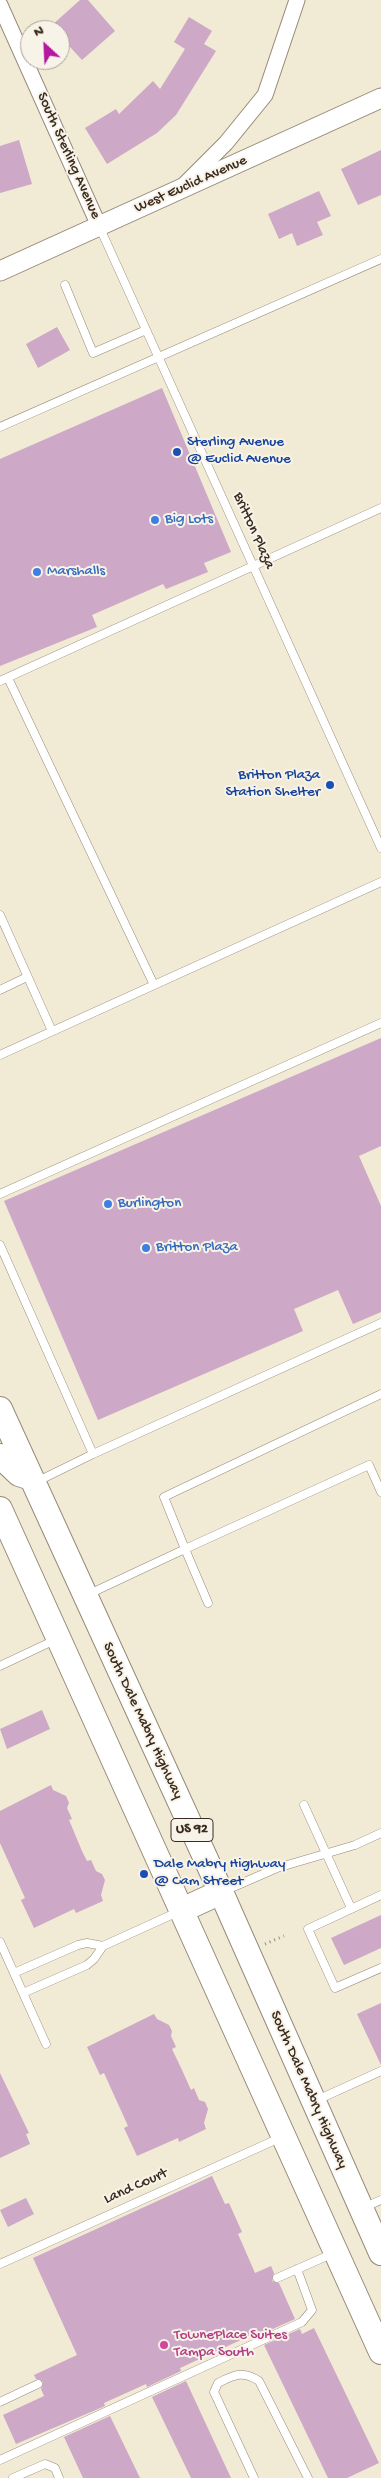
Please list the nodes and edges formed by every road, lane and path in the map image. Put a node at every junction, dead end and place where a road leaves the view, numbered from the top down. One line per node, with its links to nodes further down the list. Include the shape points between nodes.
1 (297, 0): 4 (street, via 265,95 226,143)
2 (0, 5): 5 (street, South Sterling Avenue)
3 (381, 98): 4 (street, West Euclid Avenue)
4 (178, 190): 5 (street, West Euclid Avenue)
5 (99, 226): 7 (street, West Euclid Avenue); 9 (lane, Britton Plaza)
6 (381, 259): 10 (lane)
7 (3, 268)
8 (65, 285): 9 (lane, via 93,353)
9 (146, 330): 10 (lane, Britton Plaza)
10 (160, 359): 11 (lane, via 103,380); 13 (lane, Britton Plaza)
11 (0, 428)
12 (381, 508): 13 (lane)
13 (253, 566): 14 (lane); 15 (lane, Britton Plaza)
14 (4, 680): 19 (lane)
15 (381, 848)
16 (381, 882): 19 (lane)
17 (0, 915): 18 (lane)
18 (27, 977): 20 (lane); 22 (lane)
19 (154, 985): 22 (lane)
20 (0, 990)
21 (381, 1023): 24 (lane)
22 (52, 1031): 23 (lane)
23 (0, 1055)
24 (0, 1194)
25 (0, 1245): 29 (lane)
26 (381, 1323): 29 (lane)
27 (381, 1394): 34 (lane, via 164,1496)
28 (0, 1409): 31 (main road, South Dale Mabry Highway / US 92)
29 (93, 1454): 31 (lane)
30 (0, 1456): 31 (main road)
31 (32, 1481): 35 (main road, South Dale Mabry Highway / US 92)
32 (381, 1492): 34 (lane, via 369,1466)
33 (0, 1509): 37 (main road, US 92)
34 (185, 1550): 35 (lane); 36 (lane)
35 (84, 1595): 42 (main road, South Dale Mabry Highway / US 92)
36 (208, 1603)
37 (58, 1638): 38 (lane); 45 (main road, US 92)
38 (0, 1666)
39 (304, 1804): 41 (lane)
40 (381, 1833): 41 (lane)
41 (326, 1853): 42 (lane, via 277,1868); 44 (lane)
42 (220, 1892): 45 (main road); 55 (main road, South Dale Mabry Highway / US 92)
43 (381, 1895): 44 (lane)
44 (351, 1908): 50 (lane, via 308,1929 335,1988)
45 (182, 1910): 49 (lane); 56 (main road, US 92)
46 (284, 1936): 48 (path)
47 (0, 1942): 51 (lane)
48 (265, 1945)
49 (103, 1946): 51 (lane, via 78,1945); 52 (lane, via 87,1964)
50 (381, 1968)
51 (14, 1973): 52 (lane)
52 (23, 1993): 53 (lane)
53 (46, 2044)
54 (381, 2071): 55 (lane)
55 (313, 2102): 57 (main road, South Dale Mabry Highway / US 92)
56 (284, 2136): 58 (main road, US 92); 60 (lane, Land Court)
57 (371, 2204): 59 (main road, South Dale Mabry Highway / US 92)
58 (336, 2252): 61 (lane); 63 (main road, US 92)
59 (381, 2252)
60 (0, 2264)
61 (298, 2269): 62 (lane); 68 (lane, via 312,2310 302,2322)
62 (277, 2278)
63 (356, 2296): 64 (main road); 65 (main road, US 92)
64 (381, 2331)
65 (381, 2352)
66 (38, 2384): 67 (lane)
67 (0, 2402)
68 (0, 2460)
69 (13, 2478): 70 (lane, via 45,2464 55,2468)
70 (59, 2478)
71 (254, 2478): 72 (lane, via 214,2392 218,2383 234,2375 249,2374 259,2381)
72 (308, 2478)

